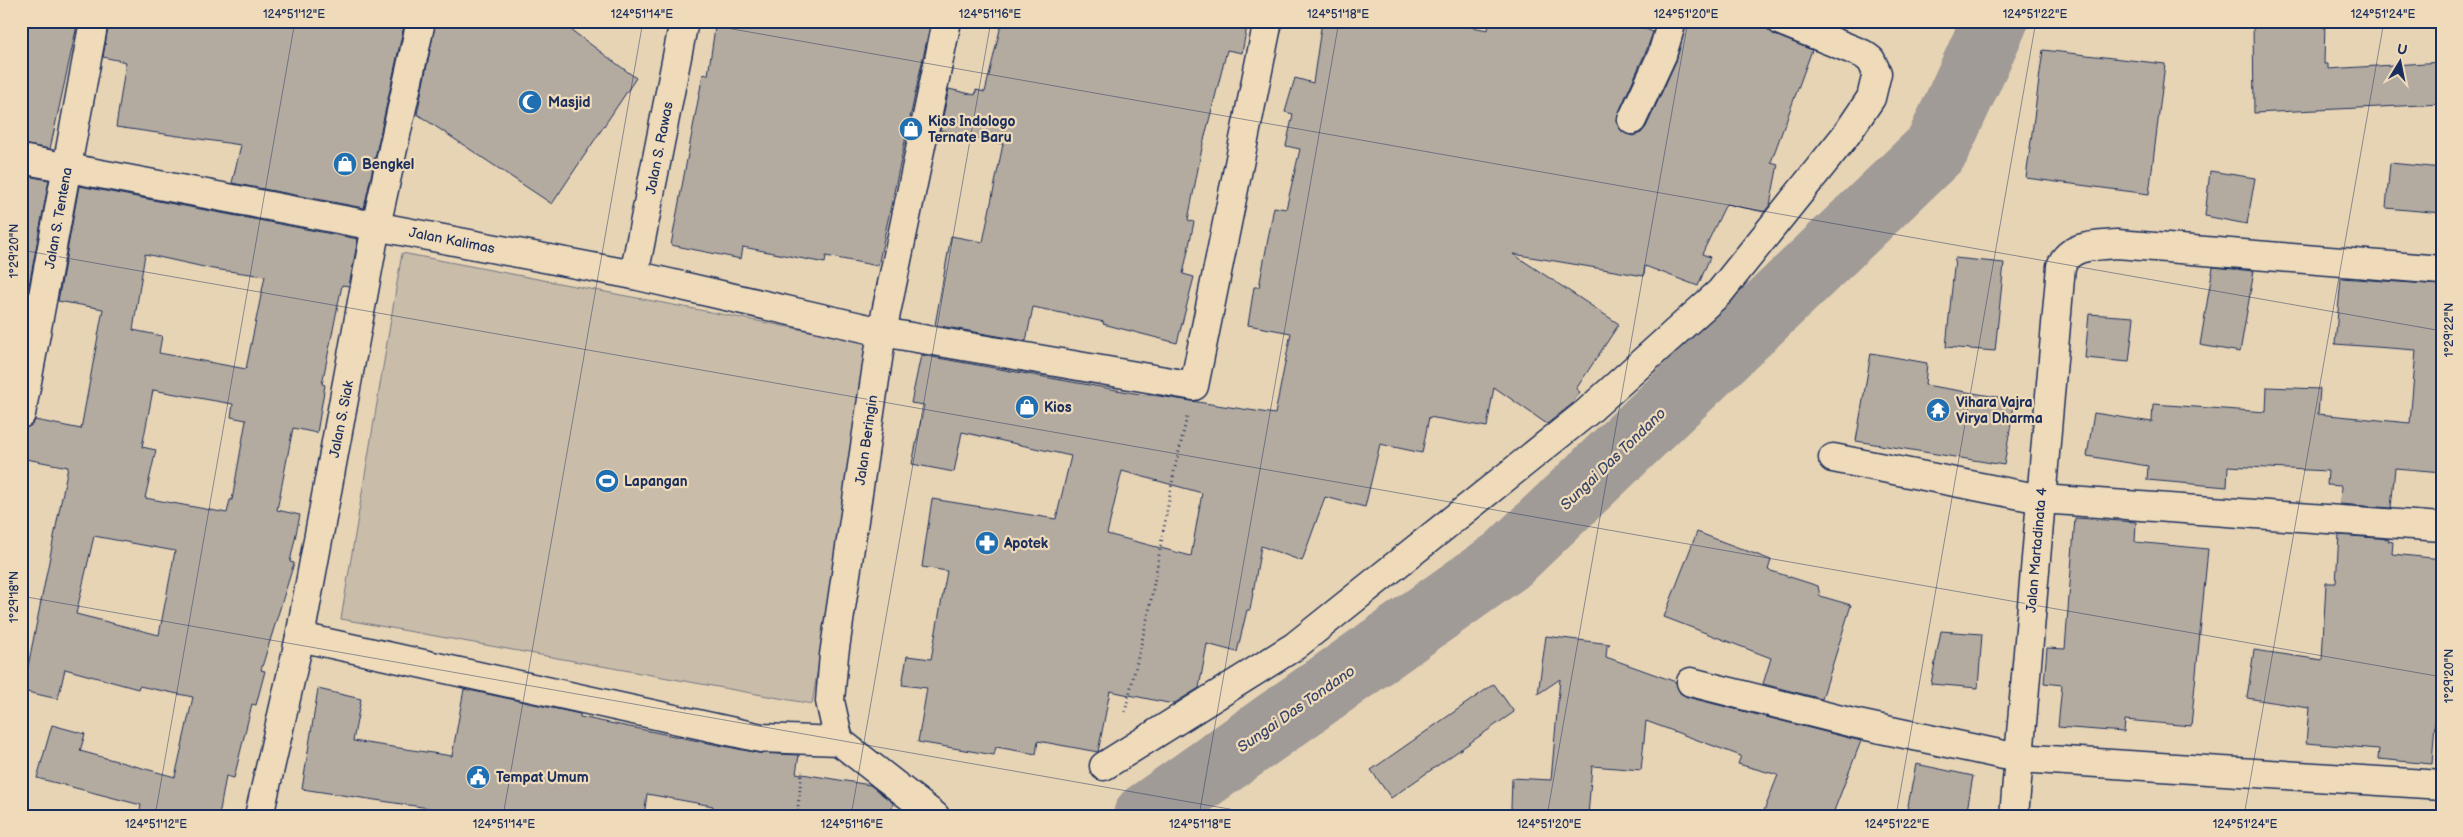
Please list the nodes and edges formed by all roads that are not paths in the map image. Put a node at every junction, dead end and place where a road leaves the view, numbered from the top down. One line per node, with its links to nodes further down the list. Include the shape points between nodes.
1 (94, 21): 10 (street, Jalan S. Tentena)
2 (421, 21): 11 (street, Jalan S. Siak)
3 (684, 21): 13 (street, Jalan S. Rawas)
4 (947, 21): 14 (street, Jalan Beringin)
5 (1268, 21): 14 (street, Jalan Kalimas, via 1194,386)
6 (1672, 21): 8 (street, via 1662,55)
7 (1781, 21): 23 (street, via 1872,60 1877,73 1875,88 1846,135 1720,292 1586,413 1295,646)
8 (1632, 120)
9 (21, 159): 10 (street, Jalan Kalimas)
10 (67, 168): 11 (street, Jalan Kalimas); 15 (street, Jalan S. Tentena)
11 (376, 226): 13 (street, Jalan Kalimas); 19 (street, Jalan S. Siak)
12 (2442, 270): 17 (street, Jalan Martadinata 4, via 2117,244 2072,250 2061,266)
13 (634, 275): 14 (street, Jalan Kalimas)
14 (882, 332): 21 (street, Jalan Beringin, via 834,654 830,701)
15 (21, 414)
16 (1833, 458): 17 (street)
17 (2041, 499): 18 (street); 22 (street, Jalan Martadinata 4)
18 (2442, 527)
19 (300, 637): 21 (street, via 760,738); 25 (street, Jalan S. Siak)
20 (1691, 682): 22 (street, via 1853,724)
21 (839, 741): 26 (street)
22 (2018, 758): 24 (street); 27 (street, Jalan Martadinata 4)
23 (1109, 763)
24 (2442, 785)
25 (259, 816)
26 (935, 816)
27 (2014, 816)

